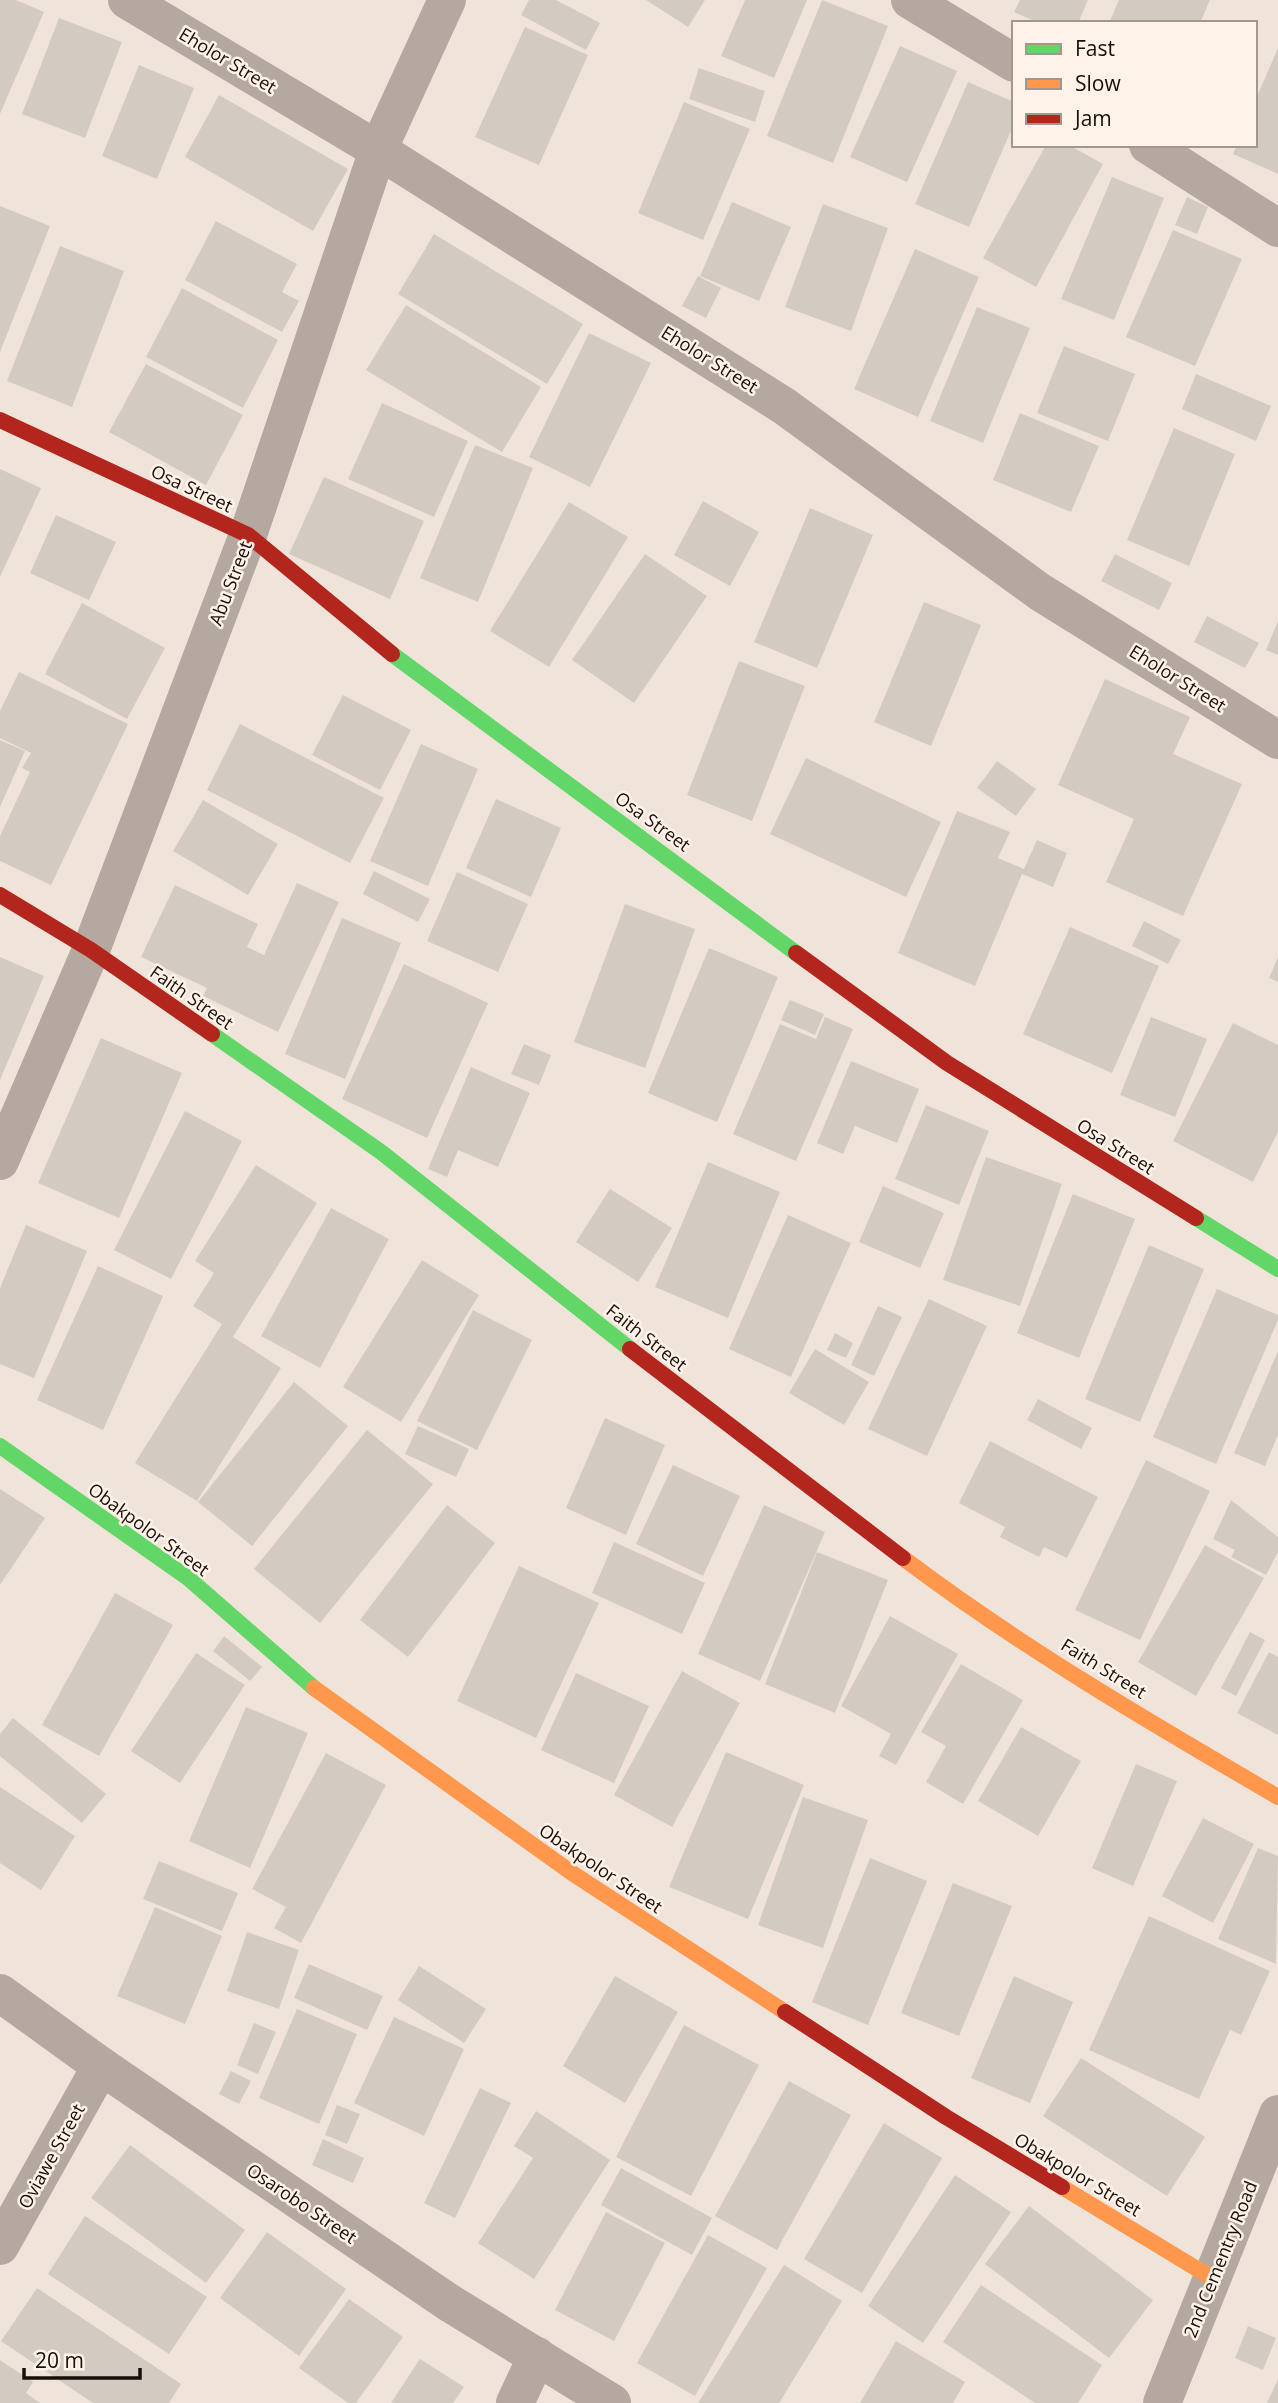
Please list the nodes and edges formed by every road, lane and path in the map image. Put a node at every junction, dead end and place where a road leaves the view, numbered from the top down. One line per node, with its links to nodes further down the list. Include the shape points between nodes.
1 (127, 0): 6 (street, Eholor Street)
2 (447, 0): 6 (street, Abu Street)
3 (910, 0): 4 (street)
4 (1012, 62)
5 (1151, 147): 7 (street)
6 (378, 150): 9 (street, Abu Street); 10 (street, Eholor Street, via 784,406 1040,592)
7 (1278, 228)
8 (0, 419): 9 (street, Osa Street)
9 (248, 535): 12 (street, Abu Street); 14 (street, Osa Street, via 422,679 947,1063)
10 (1278, 740)
11 (0, 895): 12 (street, Faith Street)
12 (91, 950): 13 (street, Abu Street); 16 (street, Faith Street, via 381,1152 686,1393 954,1596)
13 (0, 1161)
14 (1278, 1269)
15 (0, 1446): 21 (street, Obakpolor Street, via 188,1578 333,1704 572,1873 935,2110)
16 (1278, 1797)
17 (0, 1993): 18 (street, Osarobo Street)
18 (101, 2066): 20 (street, Oviawe Street); 22 (street, Osarobo Street, via 448,2302)
19 (1278, 2115): 21 (street, 2nd Cementry Road)
20 (0, 2246)
21 (1212, 2278): 25 (street, 2nd Cementry Road)
22 (537, 2356): 23 (street); 24 (street, Osarobo Street)
23 (515, 2403)
24 (611, 2403)
25 (1162, 2403)

